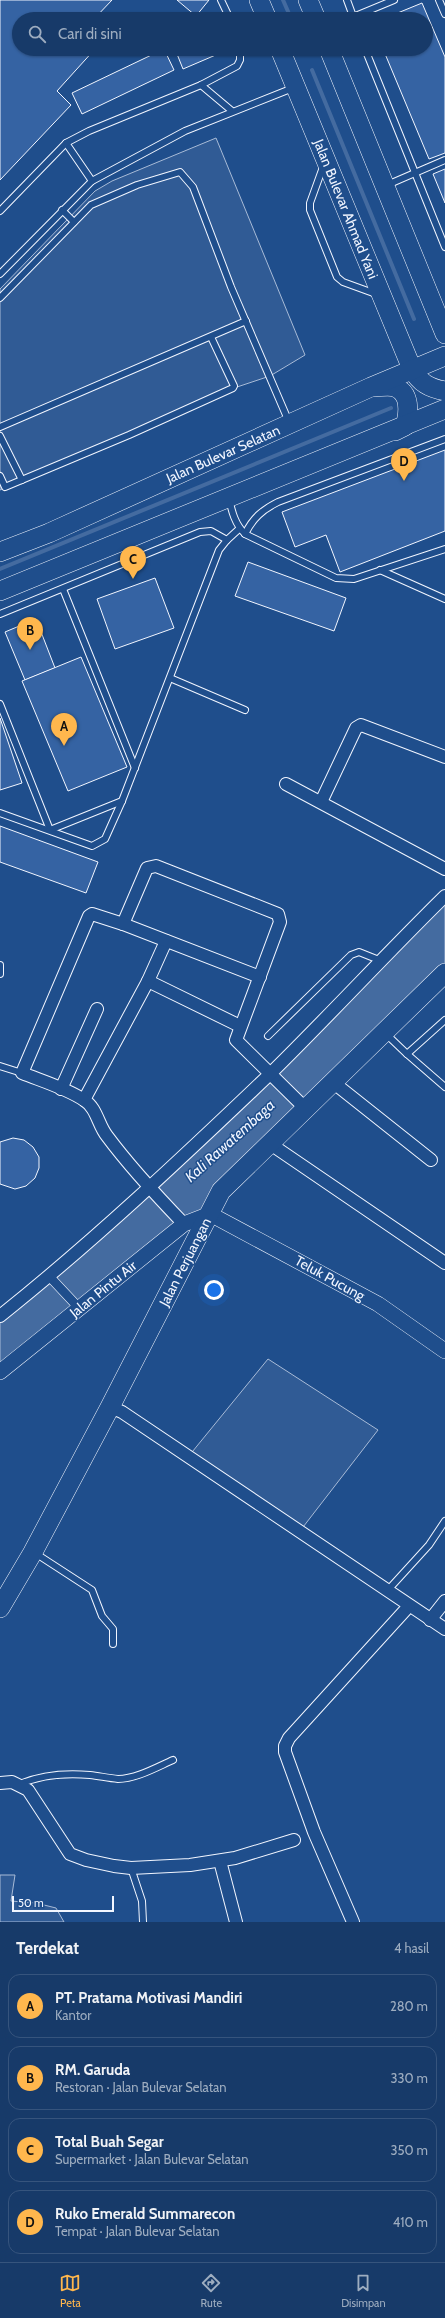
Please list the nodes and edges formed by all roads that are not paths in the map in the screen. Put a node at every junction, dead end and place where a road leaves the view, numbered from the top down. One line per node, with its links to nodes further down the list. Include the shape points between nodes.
1 (221, 0): 7 (lane)
2 (259, 0): 8 (main road)
3 (308, 0): 9 (main road)
4 (347, 0): 10 (lane)
5 (394, 0): 11 (lane)
6 (440, 0): 12 (lane)
7 (227, 12)
8 (264, 12)
9 (313, 12)
10 (351, 12)
11 (367, 12)
12 (445, 14)
13 (240, 56): 17 (lane, via 237,66)
14 (283, 56): 18 (main road, Jalan Bulevar Ahmad Yani)
15 (332, 56): 25 (main road)
16 (368, 56): 23 (lane)
17 (201, 85): 19 (lane); 20 (lane)
18 (296, 87): 19 (lane); 21 (main road, Jalan Bulevar Ahmad Yani)
19 (232, 111): 24 (lane, via 186,131)
20 (66, 143): 24 (lane); 27 (lane)
21 (326, 160): 31 (main road, Jalan Bulevar Ahmad Yani); 31 (lane, via 310,207 337,277 343,282)
22 (445, 160): 23 (lane)
23 (414, 174): 25 (lane); 29 (lane)
24 (92, 182): 26 (lane)
25 (384, 187): 34 (main road)
26 (62, 210): 28 (lane); 30 (lane)
27 (0, 211)
28 (74, 222): 32 (lane); 33 (lane, via 95,202 175,172 181,173 193,187)
29 (445, 246)
30 (0, 274)
31 (382, 296): 36 (main road, Jalan Bulevar Ahmad Yani)
32 (0, 298)
33 (246, 321): 35 (lane); 42 (lane)
34 (444, 331): 36 (main road, via 439,345 425,352)
35 (211, 337): 43 (lane); 48 (lane, via 234,388)
36 (404, 351): 38 (main road, Jalan Bulevar Ahmad Yani)
37 (445, 356): 38 (main road, Jalan Bulevar Selatan)
38 (412, 369): 39 (main road, Jalan Bulevar Selatan); 40 (main road, Jalan Bulevar Ahmad Yani, via 419,380 431,388)
39 (371, 387): 42 (main road, Jalan Bulevar Selatan); 44 (main road, via 394,387 402,393 409,407 405,426)
40 (445, 391)
41 (445, 409): 44 (main road)
42 (290, 424): 55 (main road, Jalan Bulevar Selatan, via 49,533)
43 (0, 427)
44 (393, 432): 50 (main road)
45 (0, 436): 48 (lane)
46 (445, 440): 52 (lane, via 278,502 259,513)
47 (0, 476): 49 (lane)
48 (22, 480): 49 (lane)
49 (3, 488)
50 (229, 498): 51 (lane); 58 (main road)
51 (239, 529): 52 (lane); 53 (lane)
52 (245, 534): 56 (lane, via 336,578 354,579)
53 (227, 540): 57 (lane, via 210,531 200,532); 61 (lane, via 219,550)
54 (445, 549): 56 (lane)
55 (0, 551)
56 (380, 570): 59 (lane)
57 (63, 589): 60 (lane); 65 (lane)
58 (0, 591)
59 (445, 598)
60 (0, 614)
61 (170, 678): 63 (lane); 65 (lane)
62 (0, 704): 70 (lane)
63 (246, 710)
64 (445, 757): 68 (street, via 361,725 356,728)
65 (135, 768): 67 (lane)
66 (286, 784): 68 (street)
67 (122, 801): 70 (lane); 70 (lane, via 105,839 92,846)
68 (321, 802): 71 (street)
69 (0, 813): 70 (lane)
70 (50, 830)
71 (445, 868)
72 (445, 896): 75 (street)
73 (123, 924): 74 (street); 78 (street, via 147,868 163,868 278,914 280,922); 88 (street, via 97,915 88,916)
74 (166, 941): 78 (street); 80 (street)
75 (379, 960): 85 (lane, via 358,952 351,955); 89 (street)
76 (0, 965): 77 (lane)
77 (0, 974)
78 (260, 977): 83 (street)
79 (444, 977): 84 (main road, Jalan Perjuangan)
80 (148, 981): 83 (street); 93 (street)
81 (97, 1009): 92 (street)
82 (445, 1020): 86 (lane)
83 (240, 1026): 89 (street, via 236,1042)
84 (385, 1033): 86 (lane); 90 (main road, Jalan Perjuangan)
85 (268, 1036)
86 (408, 1054): 91 (lane)
87 (0, 1066): 88 (lane)
88 (22, 1073): 92 (street)
89 (272, 1075): 94 (street); 97 (street)
90 (334, 1083): 94 (main road, Jalan Perjuangan); 96 (street)
91 (445, 1087)
92 (61, 1089): 93 (street)
93 (84, 1100): 97 (street, via 91,1106 106,1135)
94 (301, 1104): 95 (main road, Jalan Perjuangan)
95 (269, 1143): 98 (main road, Jalan Perjuangan, via 221,1191); 100 (street)
96 (431, 1160)
97 (149, 1187): 99 (street); 101 (street)
98 (210, 1214): 99 (street, Jalan Pintu Air); 104 (street, Teluk Pucung, via 378,1304); 106 (main road, Jalan Perjuangan)
99 (184, 1224): 102 (street, Jalan Pintu Air)
100 (445, 1263)
101 (52, 1278): 102 (street); 103 (street)
102 (75, 1304): 105 (street, Jalan Pintu Air)
103 (0, 1316)
104 (445, 1351)
105 (0, 1372)
106 (110, 1407): 108 (main road, Jalan Perjuangan); 109 (street, via 122,1412)
107 (445, 1521): 109 (lane, via 429,1545)
108 (33, 1552): 112 (main road, Jalan Perjuangan); 115 (lane, via 92,1590 102,1616 113,1629)
109 (388, 1590): 111 (street)
110 (445, 1601): 113 (street)
111 (409, 1606): 113 (street); 124 (street, via 289,1738 285,1746 314,1832)
112 (0, 1608)
113 (430, 1620): 114 (street)
114 (445, 1629)
115 (113, 1644)
116 (173, 1760): 118 (lane, via 119,1779 88,1775 48,1776)
117 (0, 1783): 118 (street)
118 (20, 1784): 121 (street, via 38,1804 70,1854 86,1860)
119 (294, 1840): 120 (street)
120 (220, 1861): 121 (street); 123 (street)
121 (131, 1868): 122 (lane, via 142,1901)
122 (143, 1922)
123 (236, 1922)
124 (353, 1922)

